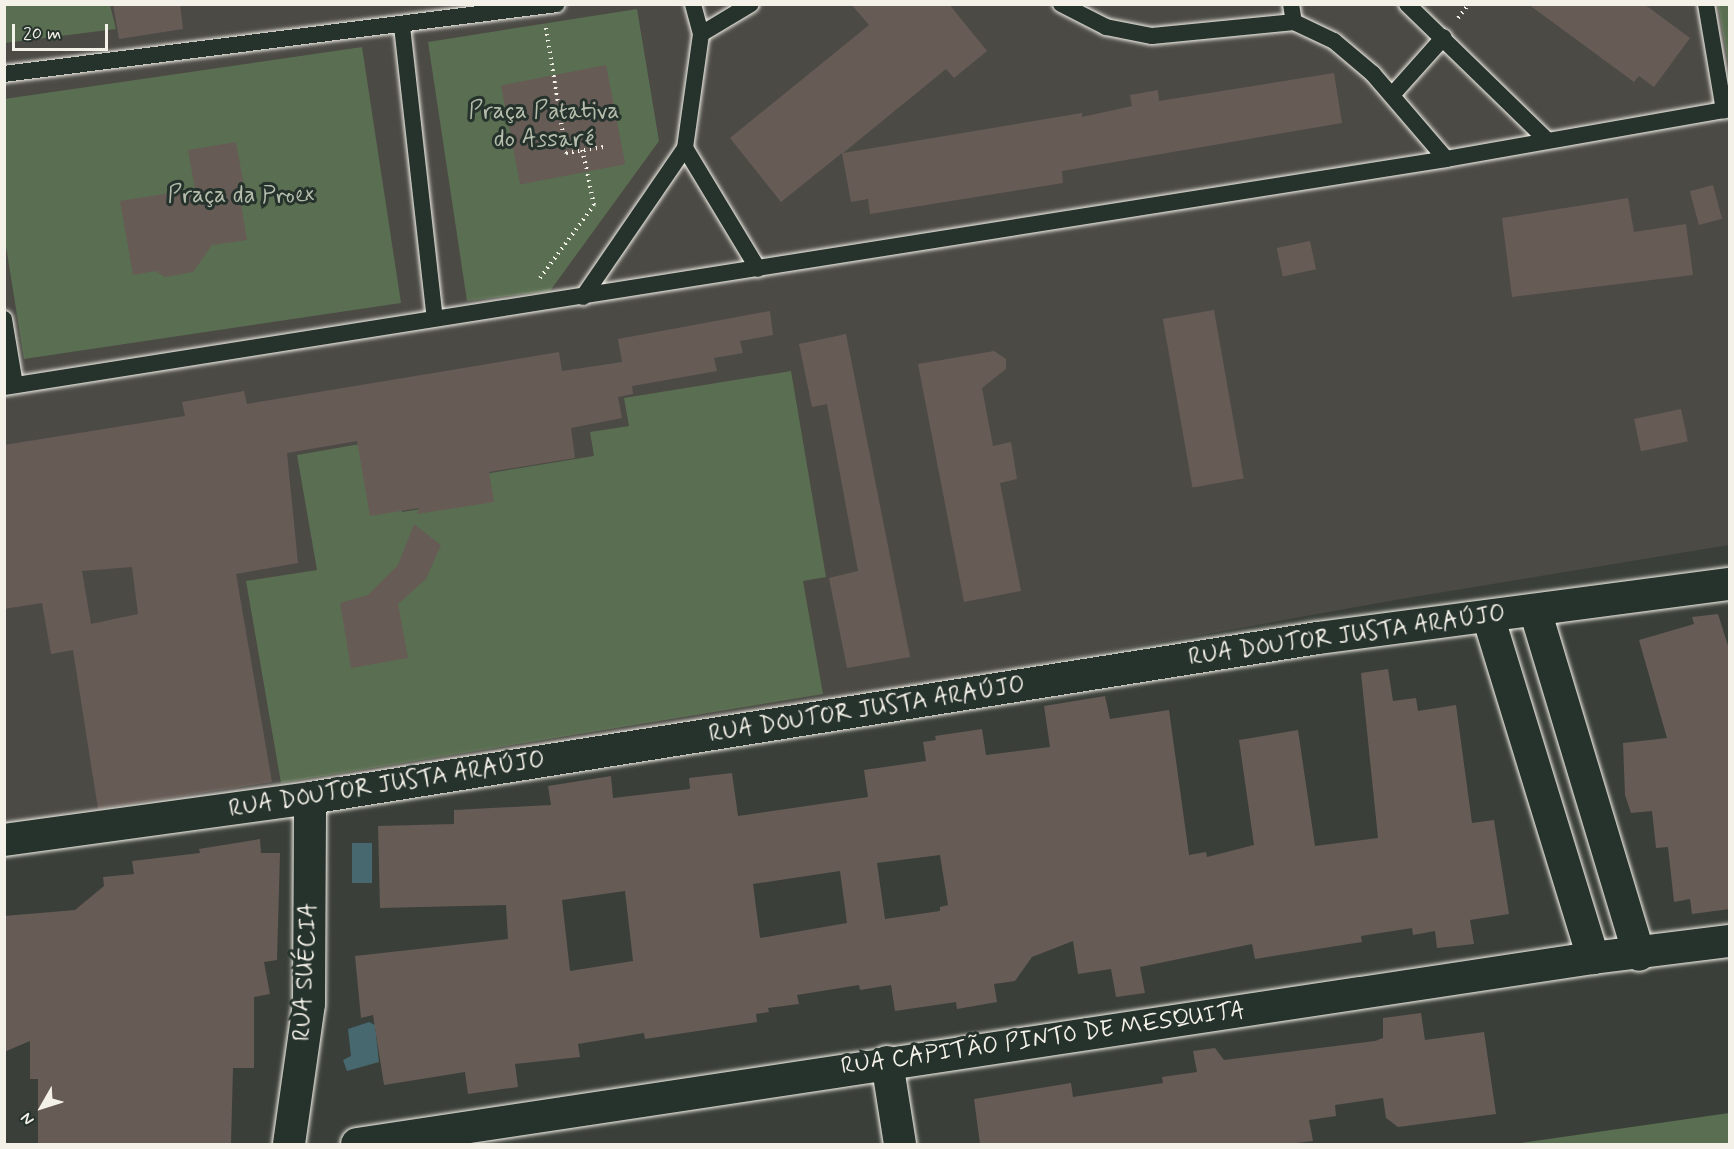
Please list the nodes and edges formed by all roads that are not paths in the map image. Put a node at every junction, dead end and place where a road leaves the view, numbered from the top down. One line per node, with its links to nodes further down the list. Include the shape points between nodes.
1 (556, 4): 9 (lane)
2 (693, 4): 10 (lane)
3 (751, 4): 10 (lane)
4 (1061, 4): 8 (lane, via 1106,27 1152,36)
5 (1291, 4): 8 (lane)
6 (1407, 4): 11 (lane)
7 (1706, 4): 14 (lane)
8 (1294, 22): 13 (lane, via 1334,41)
9 (402, 26): 12 (lane); 20 (lane)
10 (701, 34): 16 (lane)
11 (1444, 37): 13 (lane); 15 (lane)
12 (4, 74)
13 (1393, 94): 17 (lane)
14 (1726, 109): 15 (lane)
15 (1547, 140): 17 (lane)
16 (685, 148): 18 (lane); 19 (lane)
17 (1446, 159): 18 (lane)
18 (758, 268): 19 (lane)
19 (583, 297): 20 (lane)
20 (435, 318): 22 (lane)
21 (4, 319): 22 (lane)
22 (10, 386)
23 (1730, 584): 24 (street, RUA DOUTOR JUSTA ARAÚJO)
24 (1535, 610): 25 (street, RUA DOUTOR JUSTA ARAÚJO); 29 (street)
25 (1488, 616): 26 (street, RUA DOUTOR JUSTA ARAÚJO, via 1306,640); 30 (street)
26 (310, 798): 27 (street, RUA DOUTOR JUSTA ARAÚJO); 32 (street, RUA SUÉCIA, via 309,1004)
27 (4, 840)
28 (1730, 941): 29 (street, RUA CAPITÃO PINTO DE MESQUITA)
29 (1639, 955): 30 (street, RUA CAPITÃO PINTO DE MESQUITA)
30 (1593, 958): 31 (street, RUA CAPITÃO PINTO DE MESQUITA)
31 (887, 1062): 33 (street, RUA CAPITÃO PINTO DE MESQUITA); 34 (street)
32 (289, 1144)
33 (357, 1144)
34 (900, 1144)

